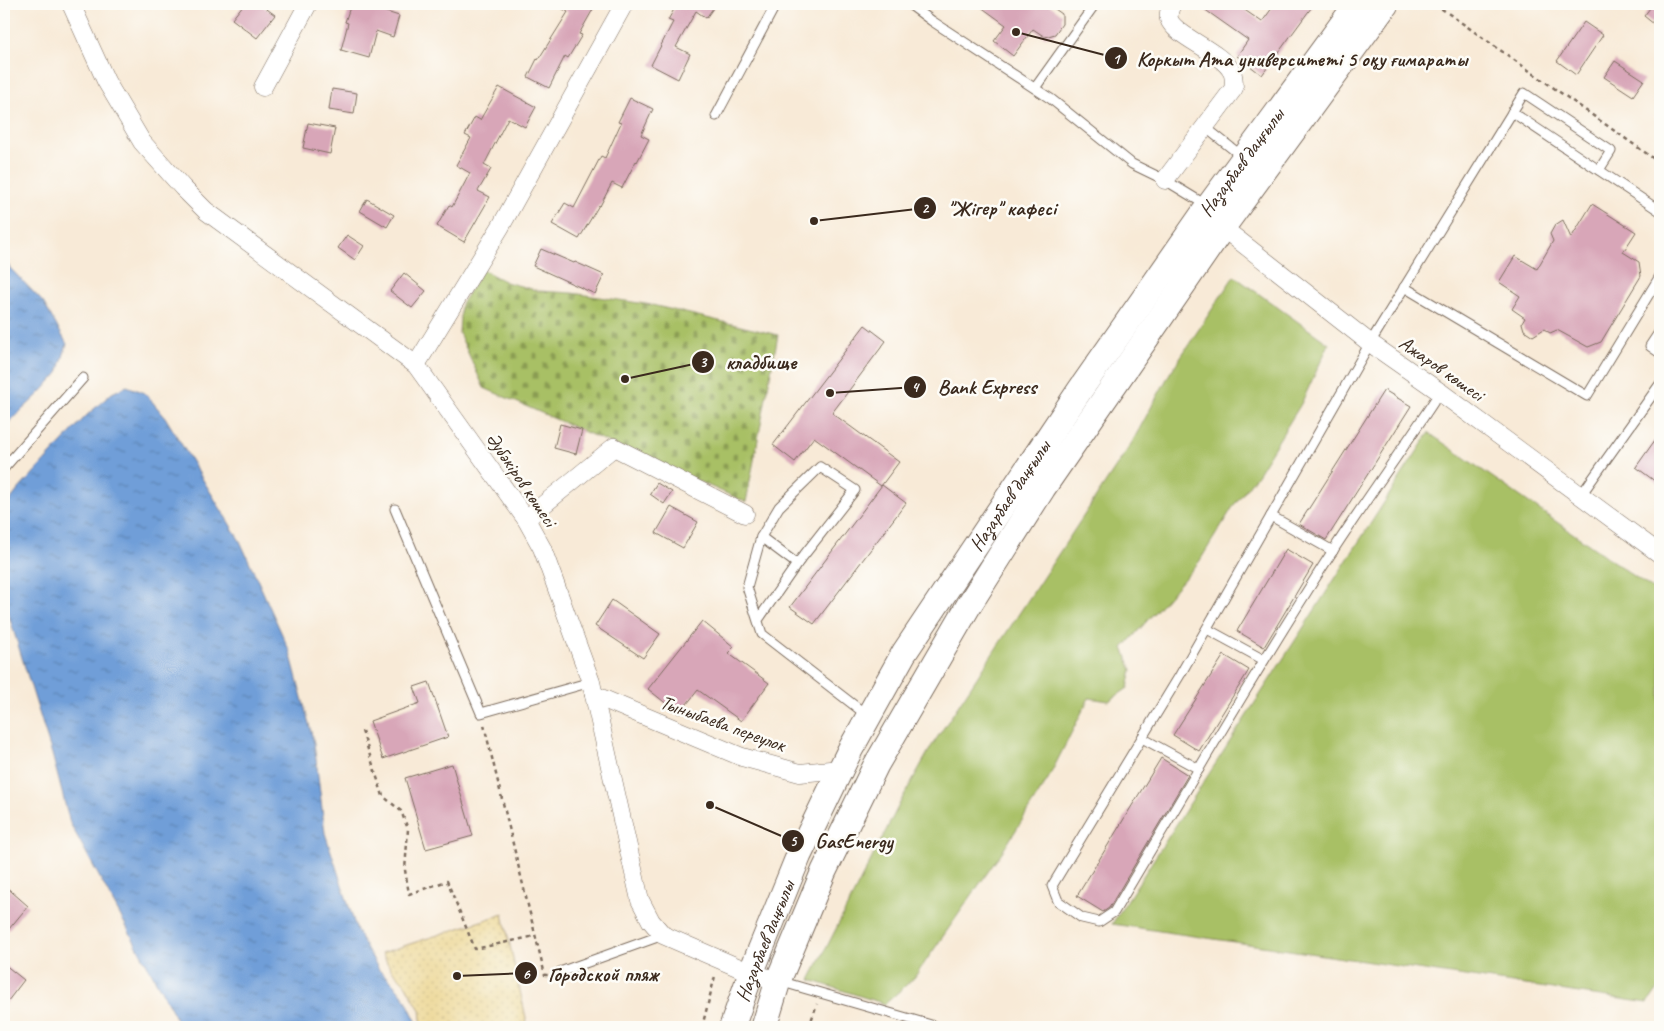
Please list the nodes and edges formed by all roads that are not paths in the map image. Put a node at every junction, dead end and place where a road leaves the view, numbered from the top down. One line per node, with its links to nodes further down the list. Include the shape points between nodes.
1 (71, 4): 26 (street, Әубәкіров көшесі, via 106,80 142,142 183,188 206,211)
2 (308, 4): 10 (street)
3 (624, 4): 26 (street, via 501,226)
4 (776, 4): 13 (lane)
5 (909, 4): 11 (lane)
6 (1095, 4): 11 (lane)
7 (1172, 4): 14 (street, via 1169,21 1223,61 1233,73 1234,88)
8 (1357, 4): 15 (main road, Назарбаев даңғылы)
9 (1386, 4): 20 (main road, Назарбаев даңғылы)
10 (263, 87)
11 (1035, 88): 17 (lane, via 1132,164)
12 (1512, 112): 16 (lane); 16 (lane, via 1524,93 1612,151); 22 (lane)
13 (716, 116)
14 (1205, 127): 15 (lane); 17 (street)
15 (1244, 158): 18 (main road, Назарбаев даңғылы)
16 (1599, 170): 19 (lane)
17 (1165, 180): 18 (lane)
18 (1206, 210): 20 (street, Ажаров көшесі); 44 (main road, Назарбаев даңғылы, via 951,581 904,653)
19 (1660, 211)
20 (1223, 227): 24 (street, Ажаров көшесі); 51 (main road, Назарбаев даңғылы, via 1043,488 968,605 876,765 824,871)
21 (1660, 276): 22 (lane, via 1587,396)
22 (1404, 287): 24 (lane)
23 (1660, 331): 25 (lane, via 1650,346)
24 (1370, 343): 29 (street, Ажаров көшесі); 34 (lane)
25 (1660, 353)
26 (416, 365): 35 (street, Әубәкіров көшесі)
27 (83, 378): 30 (lane)
28 (1660, 384): 31 (lane)
29 (1440, 392): 31 (street, Ажаров көшесі); 37 (lane)
30 (4, 468)
31 (1580, 495): 38 (street, Ажаров көшесі)
32 (395, 510): 43 (lane, via 481,713)
33 (745, 514): 35 (street, via 614,447)
34 (1271, 516): 37 (lane); 41 (lane)
35 (526, 519): 43 (street, Әубәкіров көшесі, via 542,548)
36 (761, 537): 39 (lane); 39 (lane, via 780,507 820,467 855,490); 40 (lane, via 747,587)
37 (1333, 552): 42 (lane)
38 (1660, 554)
39 (797, 564): 40 (lane)
40 (758, 620): 44 (lane, via 762,634)
41 (1206, 629): 42 (lane); 45 (lane)
42 (1264, 660): 47 (lane)
43 (592, 688): 46 (street, Тыныбаева переулок, via 742,757 800,773); 48 (street, Әубәкіров көшесі, via 640,900)
44 (868, 717): 46 (main road, Назарбаев даңғылы)
45 (1142, 738): 47 (lane); 47 (lane, via 1052,886 1058,901 1082,918 1098,922 1114,912)
46 (840, 768): 50 (main road, Назарбаев даңғылы, via 799,855)
47 (1199, 769)
48 (663, 935): 49 (lane); 50 (street, Әубәкіров көшесі)
49 (560, 972)
50 (751, 973): 51 (street, Әубәкіров көшесі); 52 (main road, Назарбаев даңғылы)
51 (778, 981): 53 (main road, Назарбаев даңғылы); 54 (lane)
52 (732, 1027)
53 (764, 1027)
54 (938, 1027)

